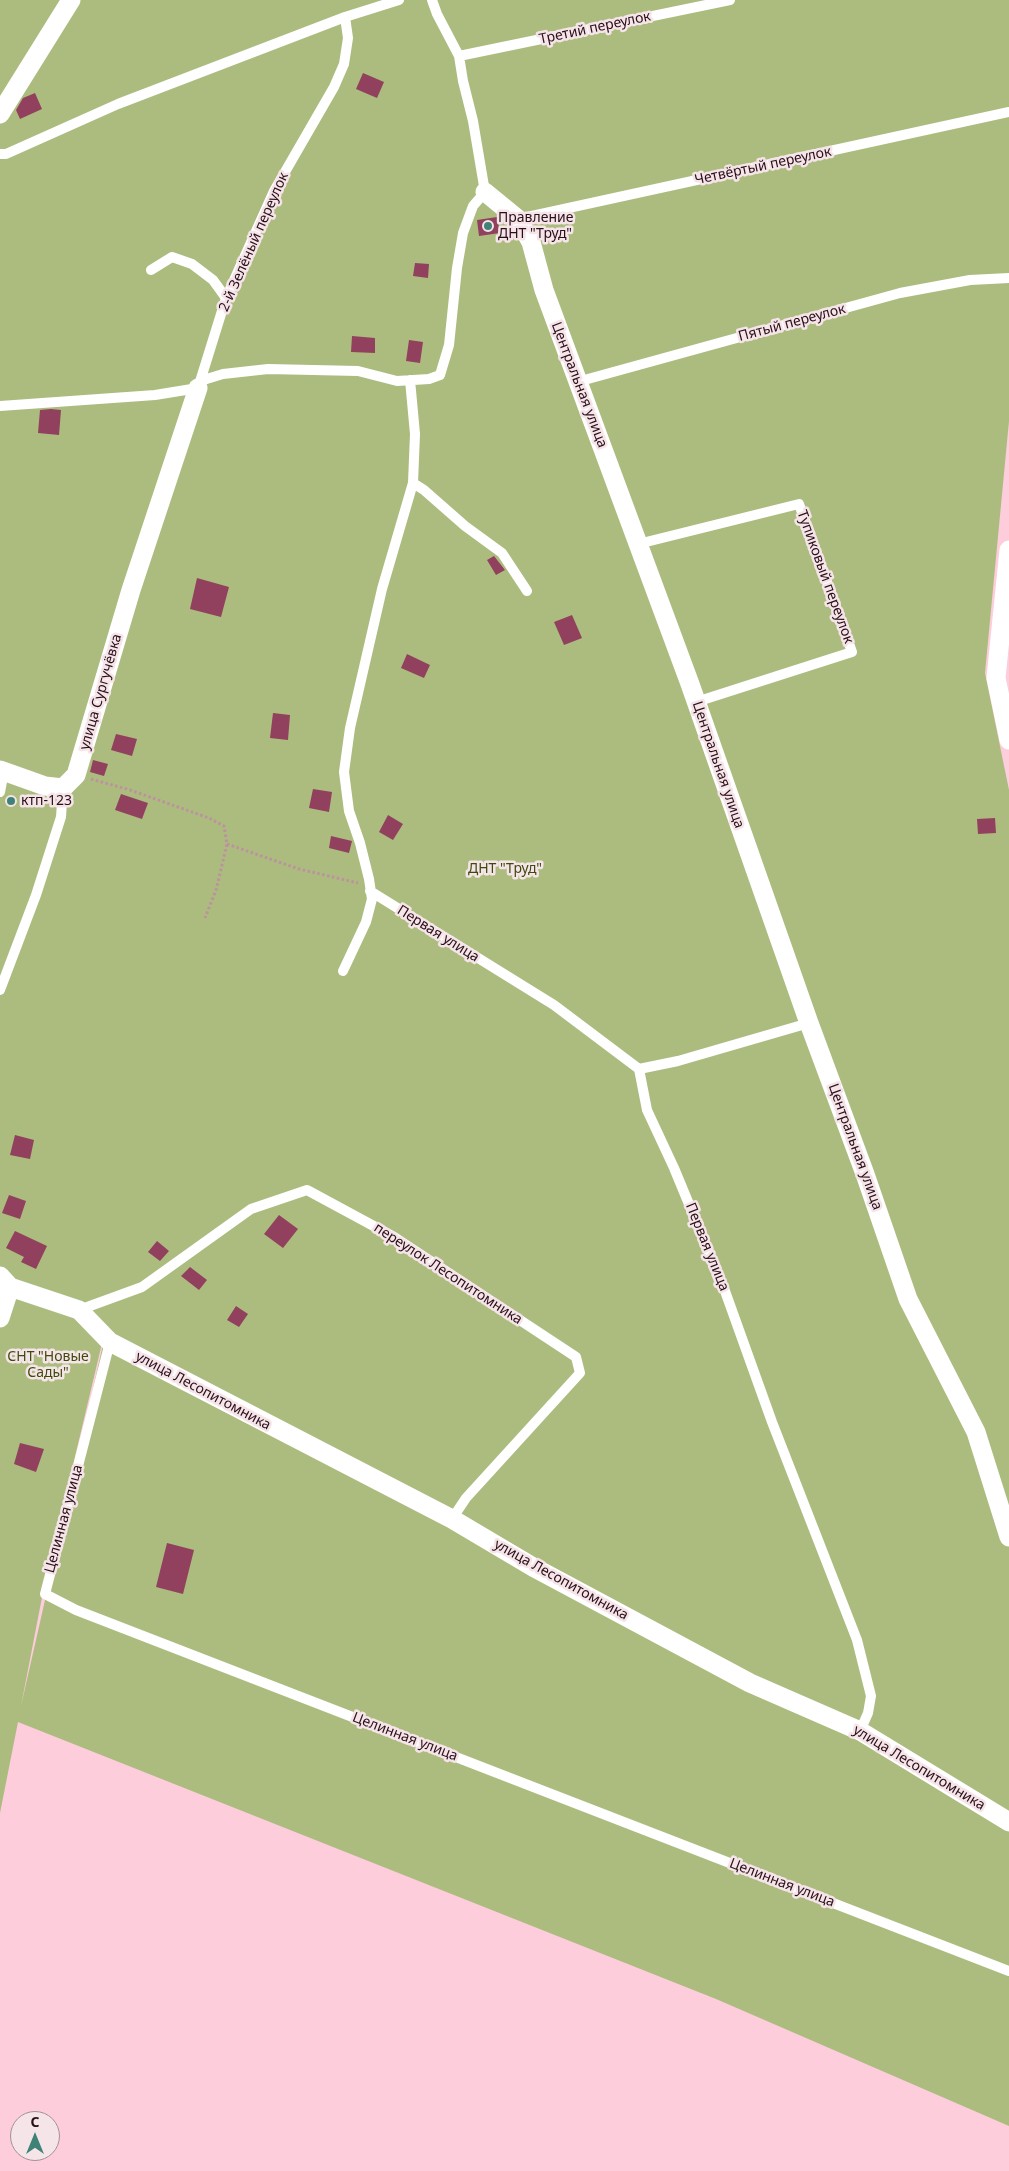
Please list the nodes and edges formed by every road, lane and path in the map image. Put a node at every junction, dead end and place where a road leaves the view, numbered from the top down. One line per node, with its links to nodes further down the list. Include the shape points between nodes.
1 (71, 0): 8 (street)
2 (399, 0): 5 (lane)
3 (432, 0): 6 (lane)
4 (730, 0): 6 (lane, Третий переулок)
5 (345, 17): 9 (lane, via 118,104); 14 (lane, 2-й Зелёный переулок, via 348,38 344,64 274,191)
6 (460, 56): 10 (lane)
7 (1009, 112): 11 (lane, Четвёртый переулок)
8 (0, 114)
9 (0, 154)
10 (485, 192): 11 (street, Центральная улица); 15 (lane, via 474,206 463,233 448,345 440,375)
11 (518, 219): 16 (street, Центральная улица, via 531,242 544,290)
12 (151, 270): 14 (lane, via 172,257 192,264 213,280)
13 (1009, 278): 16 (lane, Пятый переулок, via 970,280 900,293)
14 (226, 298): 17 (lane, 2-й Зелёный переулок)
15 (410, 380): 17 (lane, via 397,381 358,371 268,369 222,374); 19 (lane, via 415,434)
16 (577, 382): 20 (street, Центральная улица)
17 (199, 385): 18 (lane, via 155,395); 26 (street, улица Сургучёвка)
18 (0, 406)
19 (413, 483): 22 (lane, via 502,553); 29 (lane, via 382,589 350,728 344,772 349,811)
20 (638, 544): 23 (street, Центральная улица); 23 (lane, Тупиковый переулок, via 799,504 852,652)
21 (1009, 550): 24 (street, via 996,678)
22 (528, 592)
23 (696, 702): 33 (street, Центральная улица)
24 (1009, 740)
25 (2, 771): 26 (street, via 45,786); 27 (lane)
26 (69, 782): 28 (path, via 130,790 209,818 224,826); 32 (lane, улица Сургучёвка, via 36,895)
27 (0, 792)
28 (227, 844): 29 (path, via 299,869); 30 (path, via 216,890)
29 (370, 888): 31 (lane, via 372,899 366,922); 34 (lane, Первая улица, via 554,1005)
30 (205, 918)
31 (343, 971)
32 (0, 990)
33 (809, 1023): 34 (lane, via 678,1062); 40 (street, Центральная улица, via 866,1174 908,1299 976,1432)
34 (639, 1068): 41 (lane, Первая улица, via 647,1110 725,1291 857,1640 871,1696)
35 (5, 1282): 36 (street); 37 (street)
36 (79, 1310): 38 (street); 39 (lane, переулок Лесопитомника, via 142,1287 251,1209 307,1190 394,1237 576,1357 580,1372 466,1498)
37 (0, 1318)
38 (110, 1342): 39 (street, улица Лесопитомника); 43 (lane, Целинная улица, via 45,1594 85,1613)
39 (452, 1520): 41 (street, улица Лесопитомника, via 750,1683)
40 (1009, 1537)
41 (860, 1730): 42 (street, улица Лесопитомника)
42 (1009, 1822)
43 (1009, 1971)

